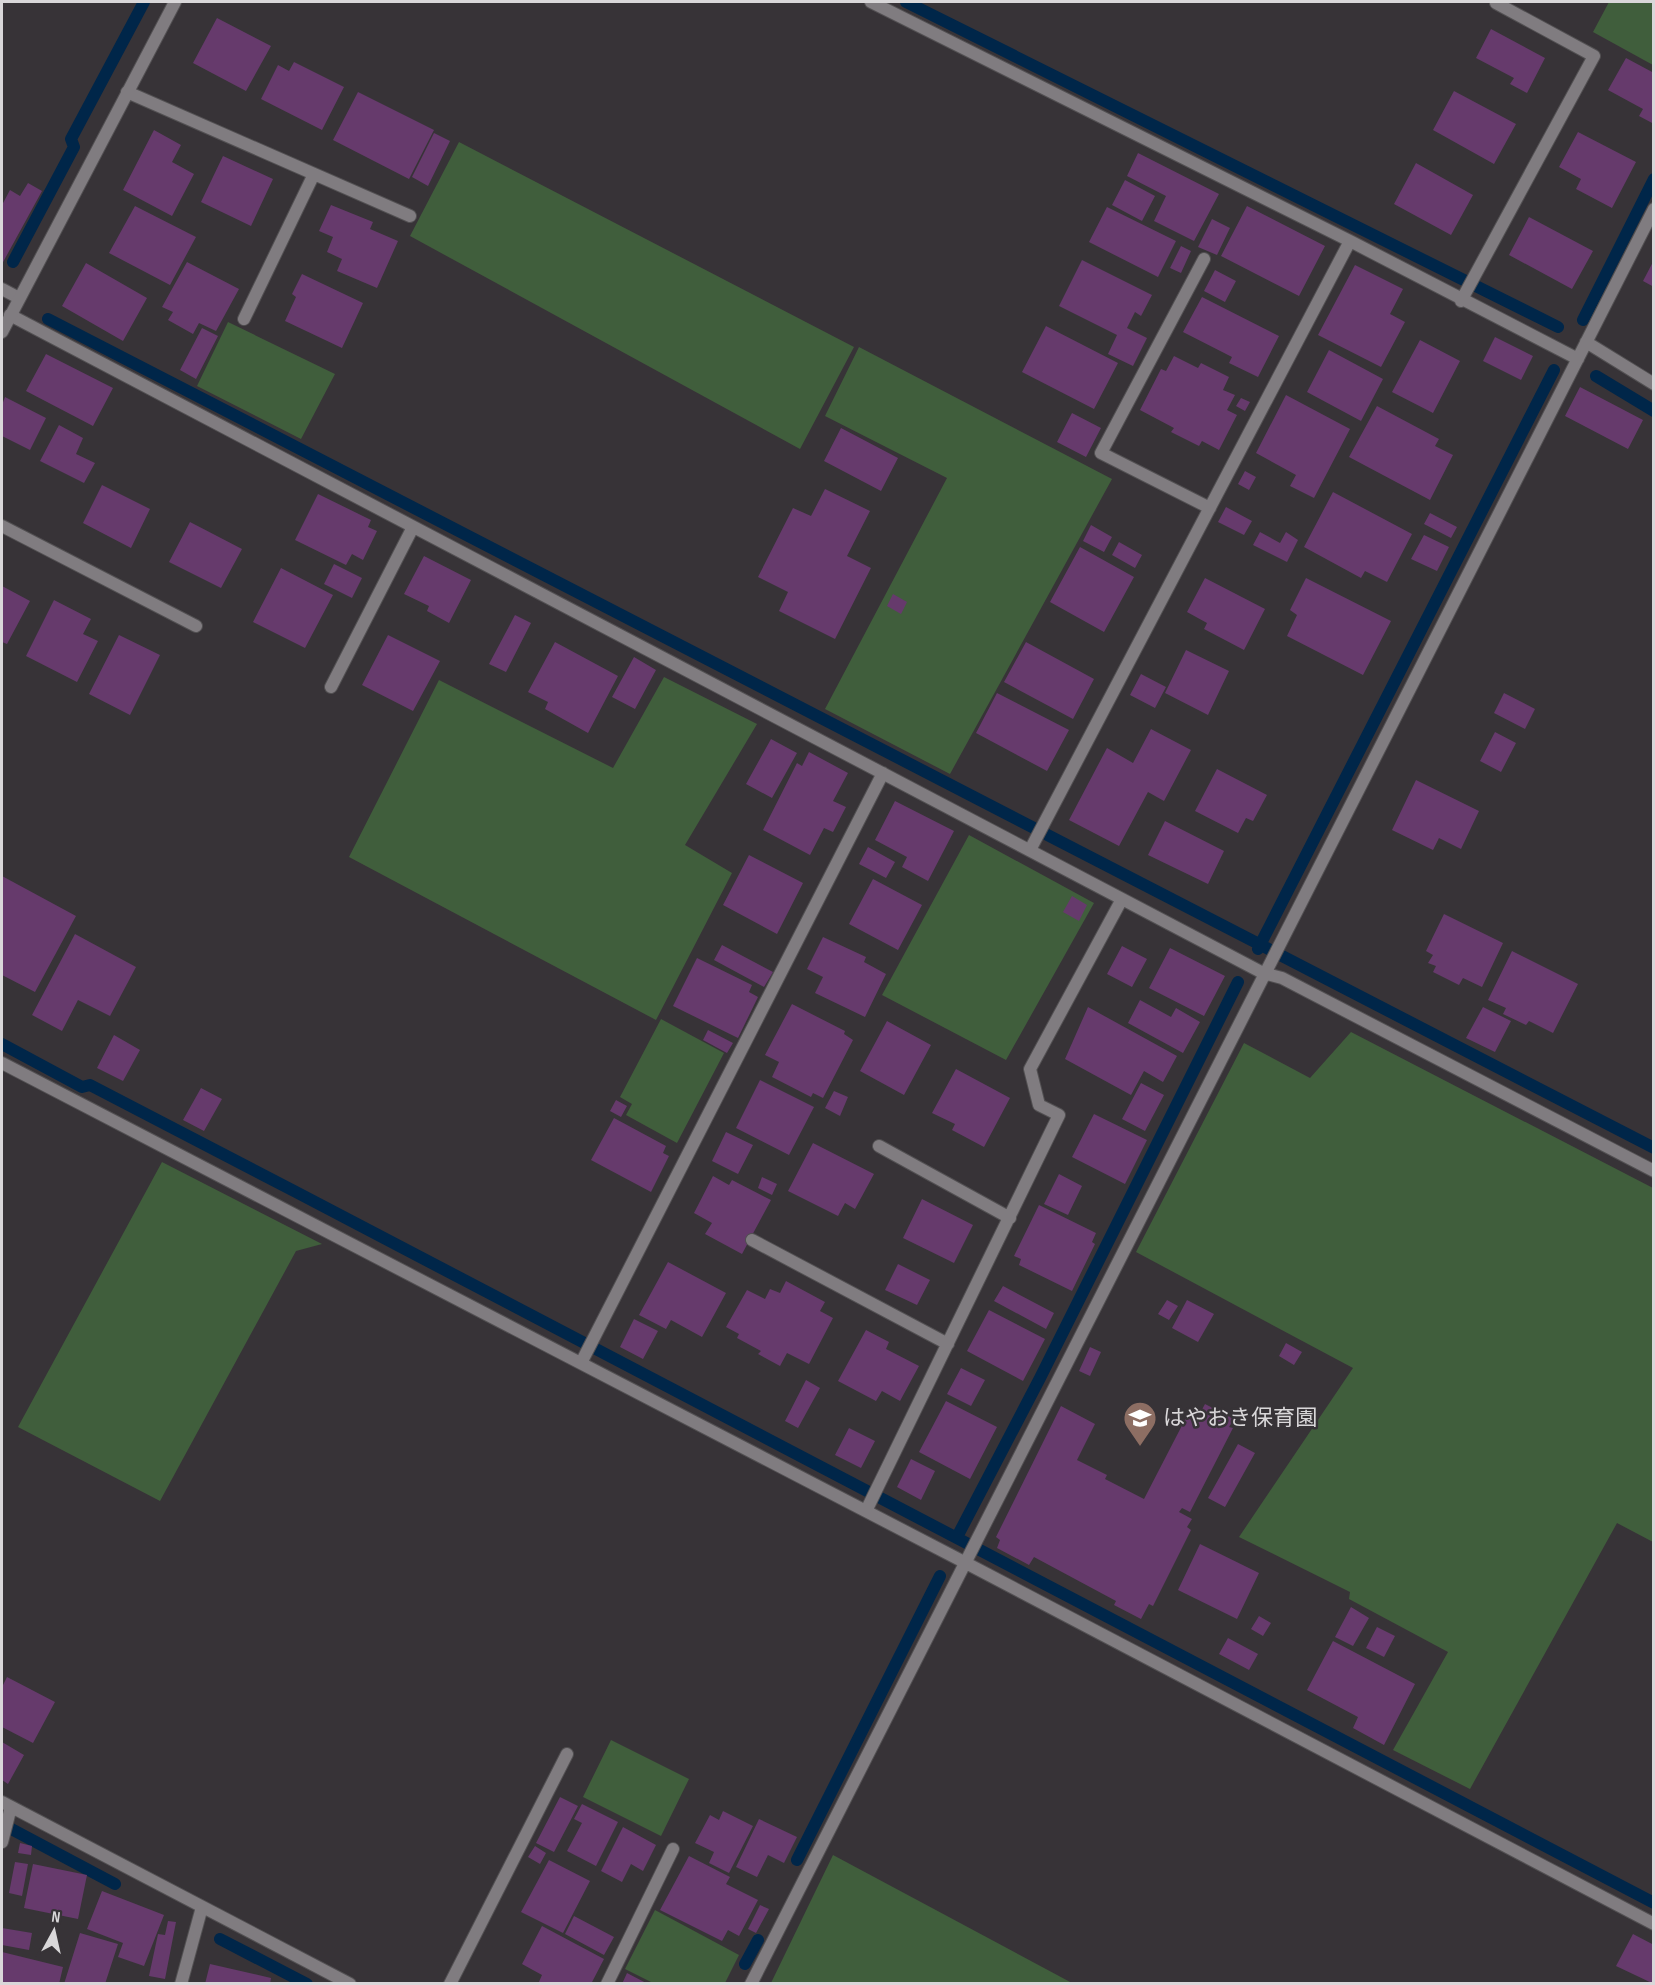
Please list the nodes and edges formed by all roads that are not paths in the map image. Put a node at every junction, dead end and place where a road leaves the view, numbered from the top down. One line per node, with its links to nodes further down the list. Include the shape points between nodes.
1 (175, 2): 4 (street)
2 (871, 2): 8 (street)
3 (1496, 3): 11 (street, via 1594,56)
4 (128, 92): 5 (street); 12 (street)
5 (314, 174): 7 (street); 14 (street)
6 (1653, 209): 16 (street)
7 (410, 216)
8 (1350, 241): 11 (street); 19 (street)
9 (1204, 259): 19 (street, via 1101,453)
10 (2, 289): 12 (street)
11 (1464, 296): 17 (street)
12 (19, 298): 13 (street)
13 (10, 315): 15 (street); 21 (street)
14 (244, 320)
15 (2, 332)
16 (1586, 342): 17 (street); 18 (street)
17 (1578, 359): 27 (street)
18 (1653, 384)
19 (1210, 508): 25 (street)
20 (2, 526): 22 (street)
21 (413, 527): 23 (street); 24 (street)
22 (196, 626)
23 (331, 687)
24 (883, 773): 25 (street); 34 (street)
25 (1032, 845): 26 (street)
26 (1122, 899): 27 (street); 31 (street, via 1030,1069 1039,1105 1059,1115)
27 (1263, 973): 30 (street, via 1282,978); 36 (street)
28 (2, 1063): 34 (street)
29 (879, 1146): 31 (street)
30 (1653, 1171)
31 (1010, 1218): 33 (street)
32 (752, 1240): 33 (street)
33 (948, 1344): 35 (street)
34 (582, 1360): 35 (street)
35 (868, 1507): 36 (street)
36 (967, 1557): 42 (street); 47 (street)
37 (567, 1754): 45 (street)
38 (6, 1804): 39 (street); 41 (street)
39 (2, 1839)
40 (673, 1849): 46 (street)
41 (202, 1907): 43 (street); 44 (street)
42 (1653, 1924)
43 (181, 1983)
44 (350, 1983)
45 (450, 1983)
46 (607, 1983)
47 (751, 1983)

